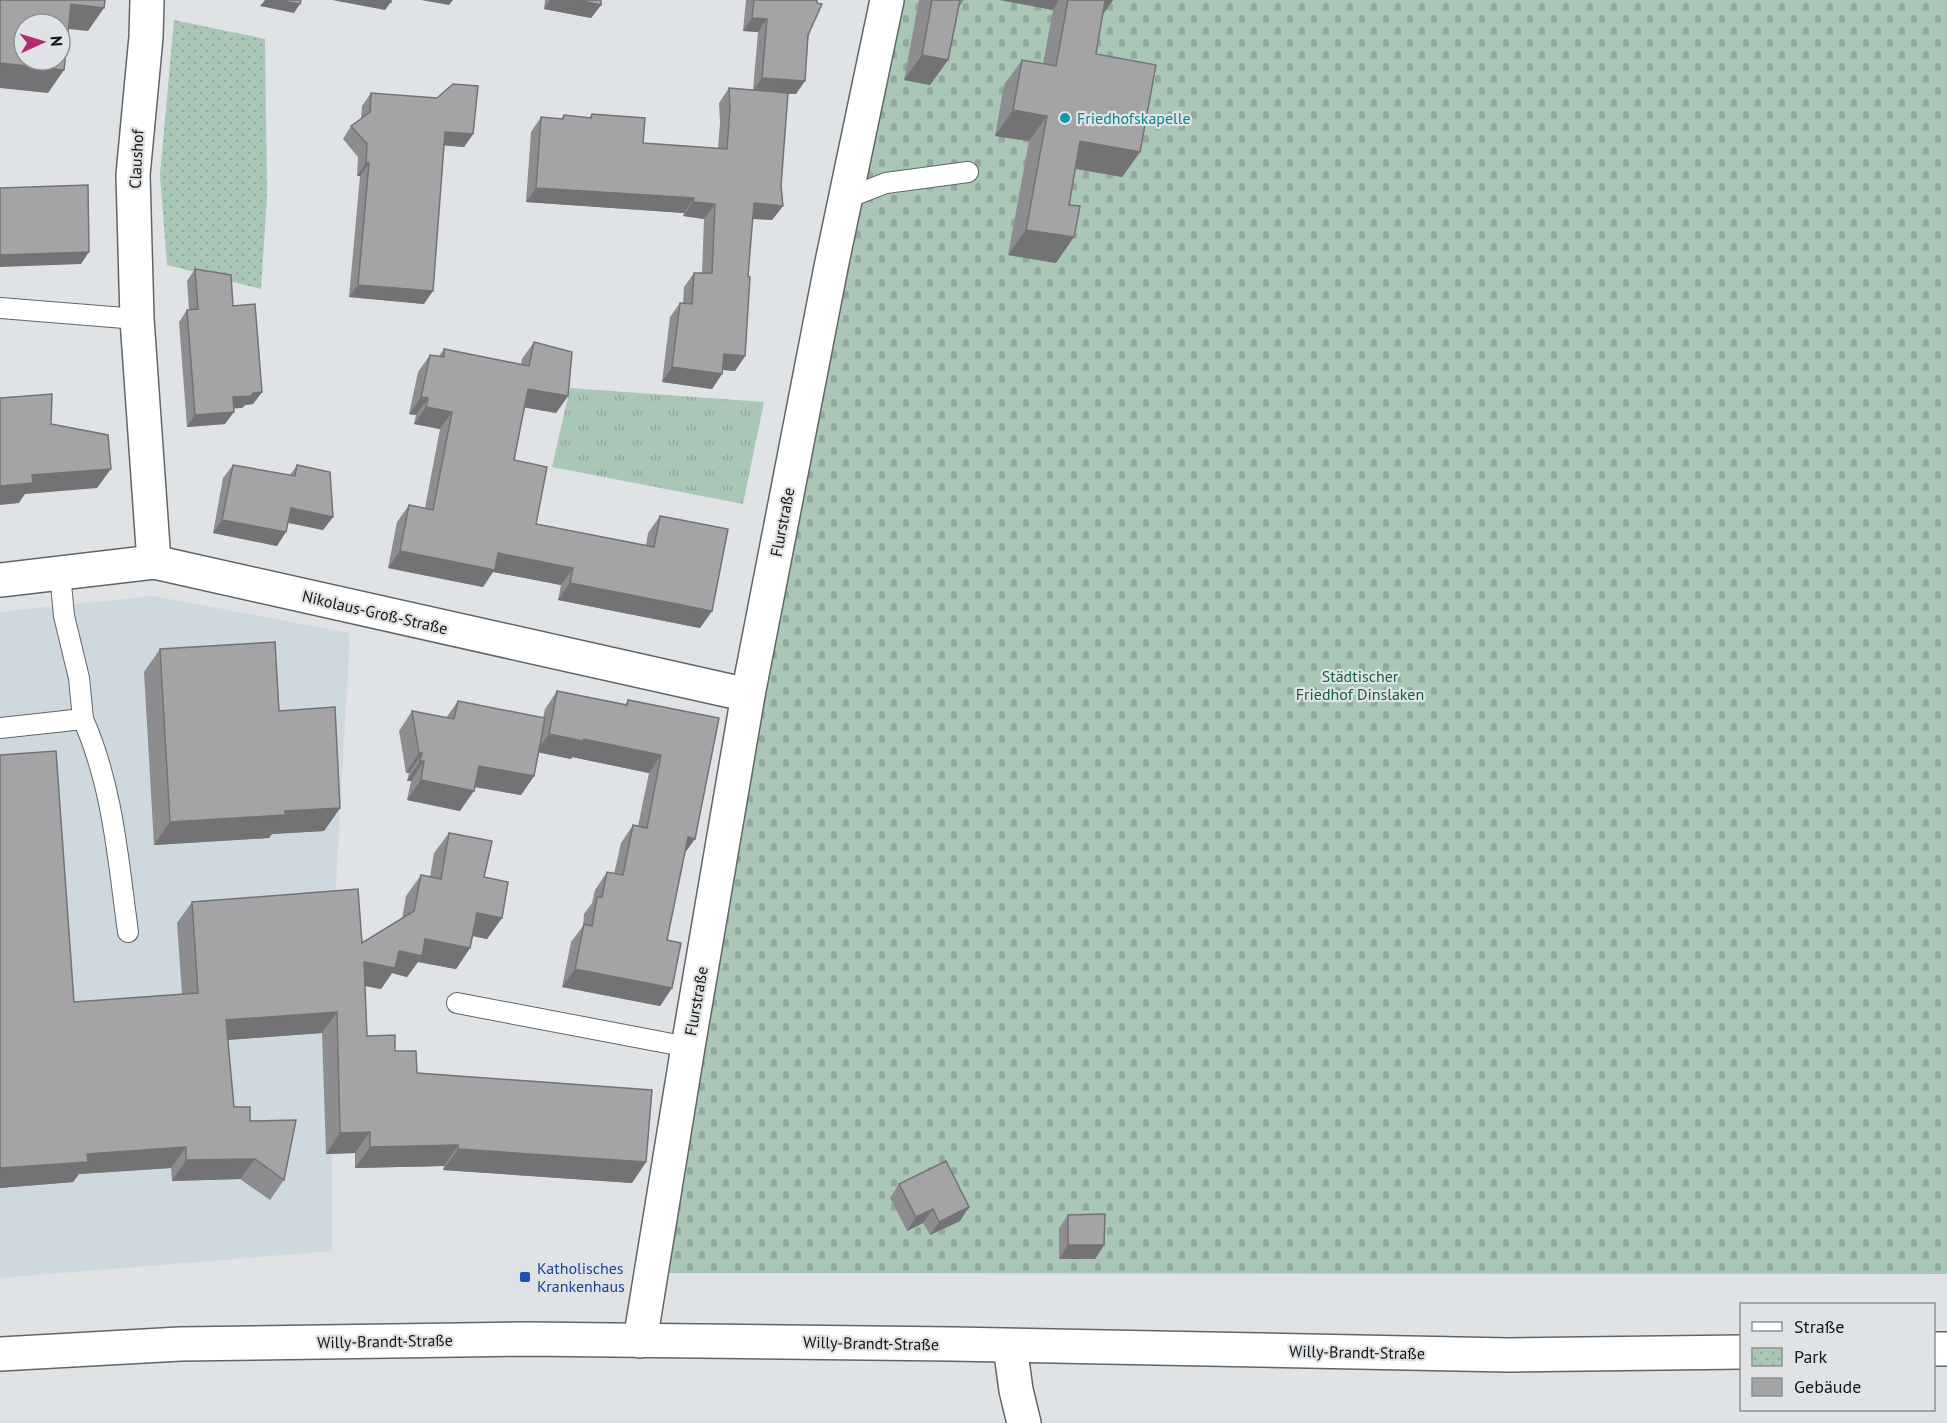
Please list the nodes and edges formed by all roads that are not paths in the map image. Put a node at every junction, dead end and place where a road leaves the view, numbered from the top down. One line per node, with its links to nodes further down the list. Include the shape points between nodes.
1 (147, 0): 6 (street, Claushof, via 133,175)
2 (886, 0): 4 (street, Flurstraße)
3 (968, 172): 4 (lane, via 886,183)
4 (847, 198): 10 (street, Flurstraße)
5 (0, 308): 6 (lane)
6 (136, 319): 7 (street, Claushof)
7 (154, 562): 8 (street, Nikolaus-Groß-Straße); 10 (street, Nikolaus-Groß-Straße)
8 (60, 573): 9 (street, Nikolaus-Groß-Straße); 11 (lane)
9 (0, 580)
10 (748, 695): 15 (street, Flurstraße)
11 (83, 719): 12 (lane); 13 (lane, via 111,805)
12 (0, 728)
13 (128, 932)
14 (458, 1003): 15 (lane, Flurstraße)
15 (688, 1047): 16 (street, Flurstraße)
16 (640, 1341): 17 (street, Willy-Brandt-Straße); 19 (street, Willy-Brandt-Straße, via 180,1344)
17 (1010, 1346): 18 (street, Willy-Brandt-Straße, via 1508,1355); 20 (street)
18 (1740, 1352)
19 (0, 1354)
20 (1024, 1423)

